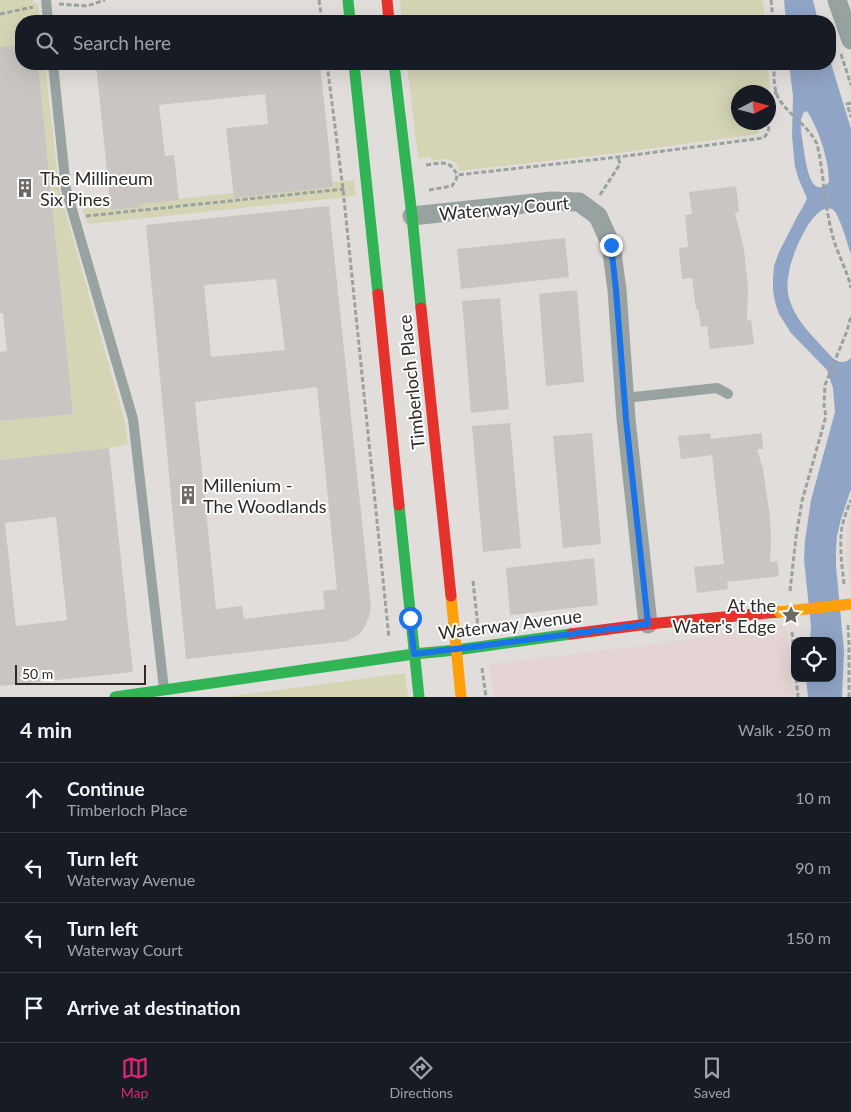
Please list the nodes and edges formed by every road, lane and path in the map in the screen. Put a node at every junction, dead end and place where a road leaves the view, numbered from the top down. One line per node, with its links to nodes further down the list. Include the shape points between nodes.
1 (46, 0): 7 (lane)
2 (320, 0): 8 (path)
3 (348, 0): 9 (street)
4 (387, 0): 10 (street)
5 (771, 0): 11 (path)
6 (837, 0): 12 (street)
7 (47, 15)
8 (321, 15)
9 (349, 15)
10 (388, 15)
11 (772, 15)
12 (851, 40)
13 (54, 70): 30 (lane, via 66,189)
14 (328, 70): 26 (path)
15 (355, 70): 25 (street, Timberloch Place)
16 (395, 70): 27 (street, Timberloch Place)
17 (774, 70): 18 (path)
18 (777, 92): 31 (path, via 780,101 817,144 834,243)
19 (851, 103): 20 (path, via 847,104)
20 (851, 117)
21 (768, 130): 22 (path, via 763,138)
22 (618, 157): 24 (path); 28 (path, via 620,164)
23 (426, 165): 24 (path, via 449,164)
24 (457, 175): 27 (path, via 452,186)
25 (367, 186): 26 (path); 43 (street, Timberloch Place)
26 (343, 189): 30 (path); 44 (path)
27 (409, 192): 29 (street, Timberloch Place)
28 (590, 210): 29 (street, Waterway Court, via 579,202 552,201); 34 (street, Waterway Court, via 598,216 611,245)
29 (412, 216): 42 (street, Timberloch Place)
30 (75, 217): 46 (lane, via 133,419)
31 (851, 288)
32 (851, 316): 37 (path, via 825,385 826,416 802,501)
33 (728, 394): 34 (lane, via 717,388)
34 (625, 398): 39 (street, Waterway Court)
35 (851, 500): 36 (path, via 842,528)
36 (841, 546)
37 (790, 598)
38 (851, 604): 39 (street, Waterway Avenue, bridge)
39 (648, 624): 42 (street, Waterway Avenue)
40 (792, 624): 41 (path)
41 (793, 637)
42 (456, 650): 43 (street, Waterway Avenue); 49 (street, Timberloch Place)
43 (414, 654): 44 (street, Waterway Avenue); 48 (street, Timberloch Place)
44 (393, 657): 46 (street, Waterway Avenue)
45 (796, 682): 50 (path)
46 (164, 693): 47 (street, Waterway Avenue)
47 (115, 697)
48 (419, 697)
49 (461, 697)
50 (798, 697)

